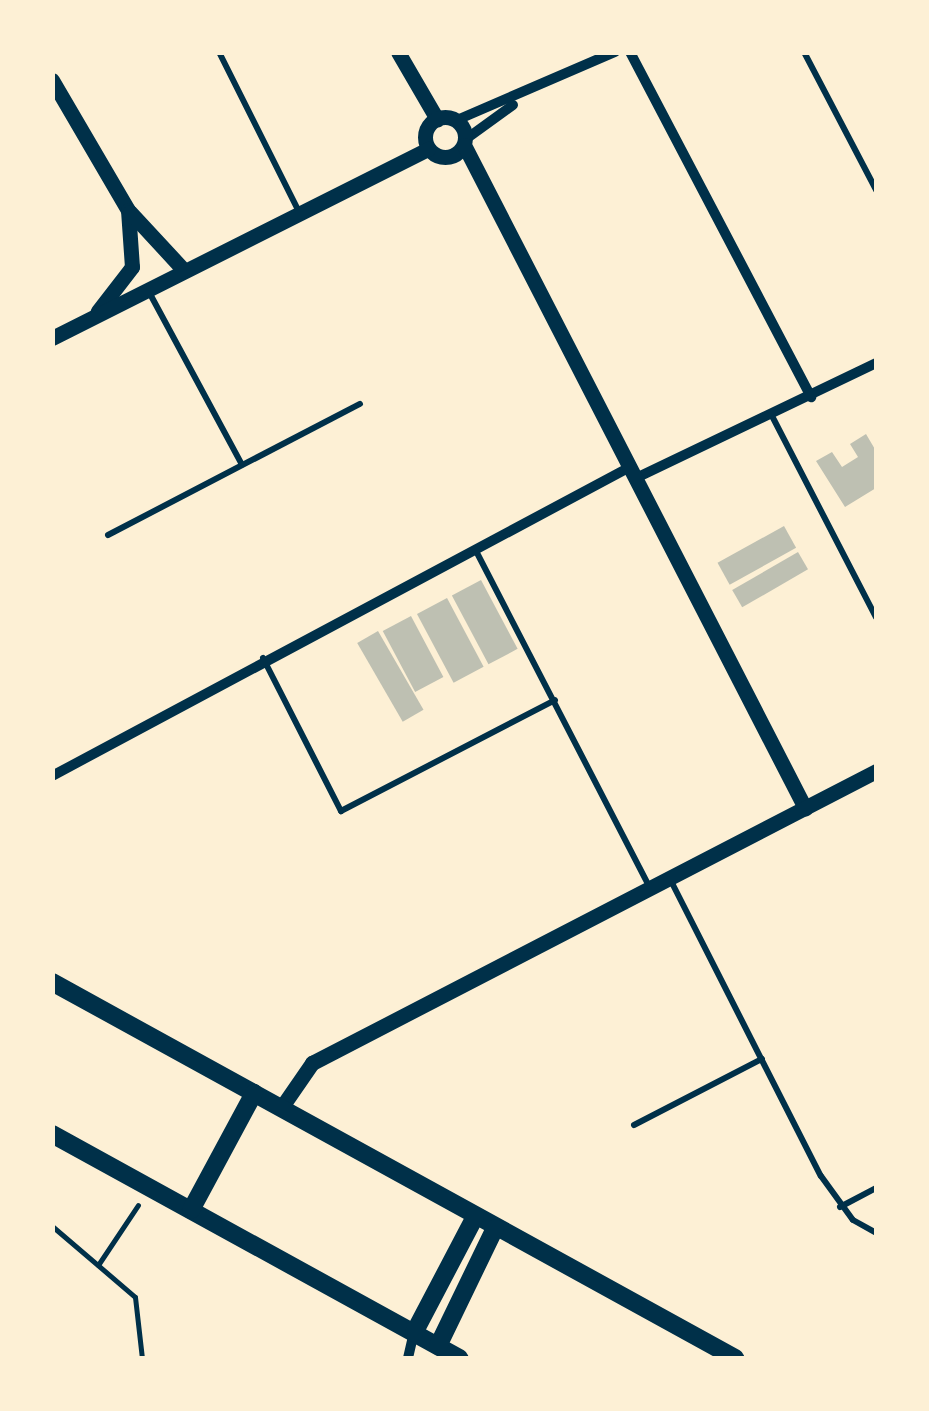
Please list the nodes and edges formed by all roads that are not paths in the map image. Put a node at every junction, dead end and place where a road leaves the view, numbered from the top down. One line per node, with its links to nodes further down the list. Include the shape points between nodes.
1 (219, 52): 14 (lane)
2 (398, 52): 8 (street)
3 (615, 52): 7 (street)
4 (630, 52): 20 (street)
5 (804, 52): 12 (lane)
6 (52, 80): 13 (street)
7 (522, 99): 9 (street); 10 (street)
8 (437, 119): 9 (street); 11 (street, via 427,128)
9 (457, 120): 10 (street)
10 (461, 147): 11 (street); 24 (street)
11 (428, 149): 14 (street)
12 (876, 190)
13 (128, 210): 15 (street); 17 (street, via 129,277)
14 (300, 214): 15 (street)
15 (181, 267): 16 (street)
16 (149, 292): 17 (street); 23 (lane)
17 (92, 318): 18 (street)
18 (52, 338)
19 (876, 364): 20 (street)
20 (810, 396): 22 (street)
21 (360, 404): 23 (lane)
22 (770, 411): 24 (street); 27 (lane)
23 (242, 465): 25 (lane)
24 (631, 474): 26 (street); 32 (street)
25 (108, 535)
26 (474, 548): 28 (street); 29 (lane)
27 (876, 617)
28 (262, 658): 29 (lane, via 341,811); 31 (street)
29 (555, 700): 34 (lane)
30 (876, 772): 32 (street)
31 (52, 776)
32 (805, 808): 33 (street)
33 (669, 878): 34 (street); 36 (lane)
34 (650, 888): 38 (street, via 312,1063)
35 (52, 982): 37 (main road)
36 (762, 1059): 39 (lane); 42 (lane)
37 (254, 1093): 38 (main road); 43 (main road)
38 (281, 1108): 44 (main road)
39 (634, 1125)
40 (52, 1134): 43 (main road)
41 (876, 1188): 42 (lane)
42 (840, 1207): 46 (lane)
43 (191, 1210): 47 (main road)
44 (475, 1216): 45 (main road); 47 (main road)
45 (494, 1228): 48 (main road); 51 (main road)
46 (876, 1233)
47 (414, 1334): 48 (main road); 49 (street)
48 (435, 1352): 50 (main road)
49 (408, 1358)
50 (460, 1358)
51 (736, 1358)

